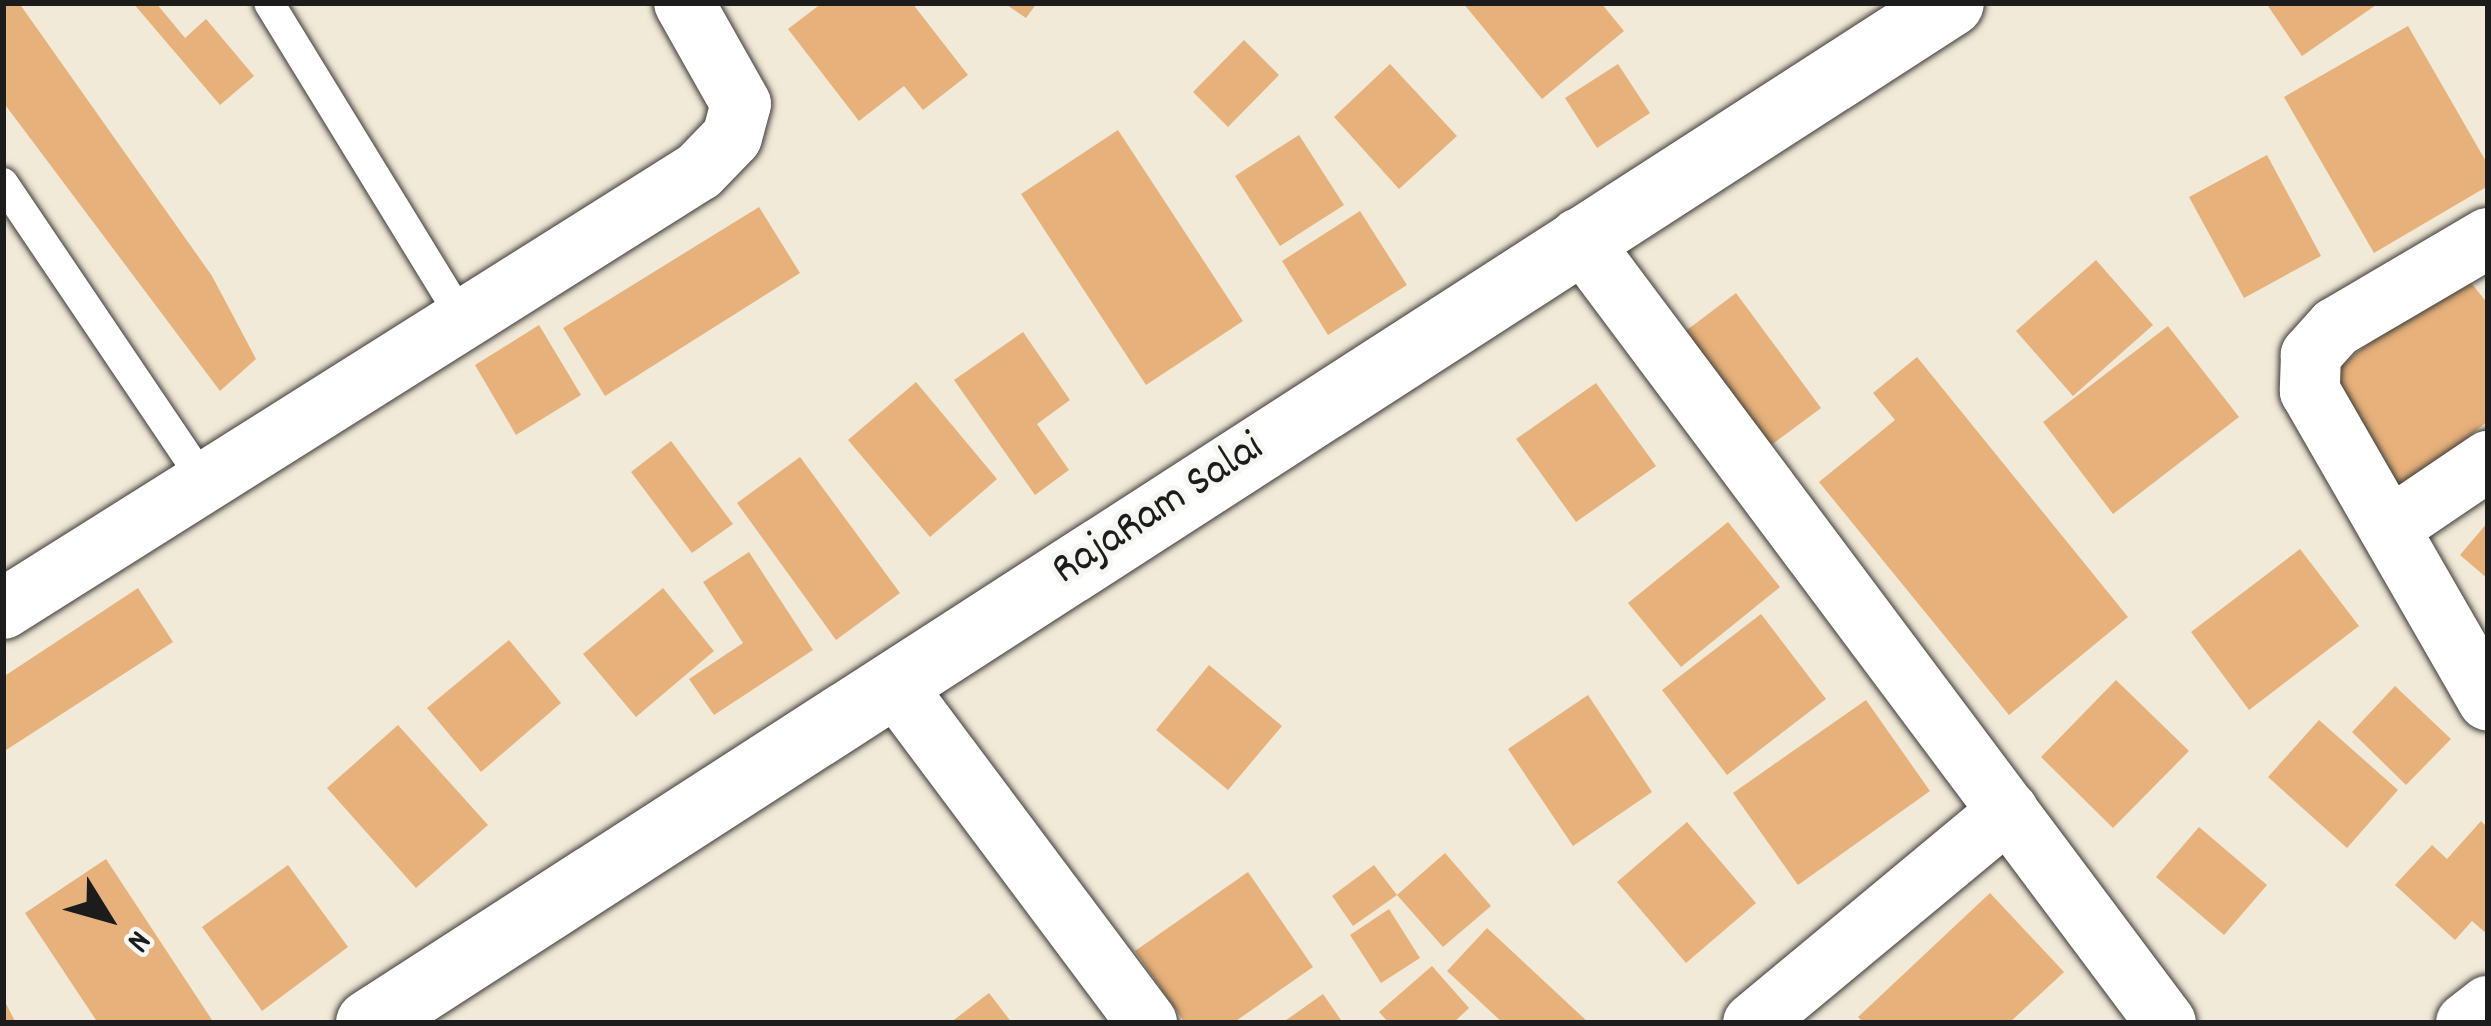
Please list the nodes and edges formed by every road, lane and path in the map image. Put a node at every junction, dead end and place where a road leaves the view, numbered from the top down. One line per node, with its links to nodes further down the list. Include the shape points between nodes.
1 (269, 3): 7 (lane)
2 (684, 3): 7 (street, via 741,104 732,137 699,171)
3 (1951, 3): 5 (street, RajaRam Salai)
4 (3, 183): 9 (lane)
5 (1579, 238): 12 (street, RajaRam Salai); 14 (street)
6 (2488, 238): 10 (street, via 2336,327 2311,355 2310,391)
7 (463, 319): 9 (street)
8 (2488, 461): 10 (street)
9 (206, 482): 11 (street)
10 (2389, 528): 13 (street)
11 (3, 609)
12 (893, 683): 16 (street, RajaRam Salai); 17 (street)
13 (2488, 700)
14 (2008, 812): 18 (street); 19 (street)
15 (2488, 1006): 20 (street)
16 (369, 1023)
17 (1147, 1023)
18 (1753, 1023)
19 (2166, 1023)
20 (2466, 1023)

